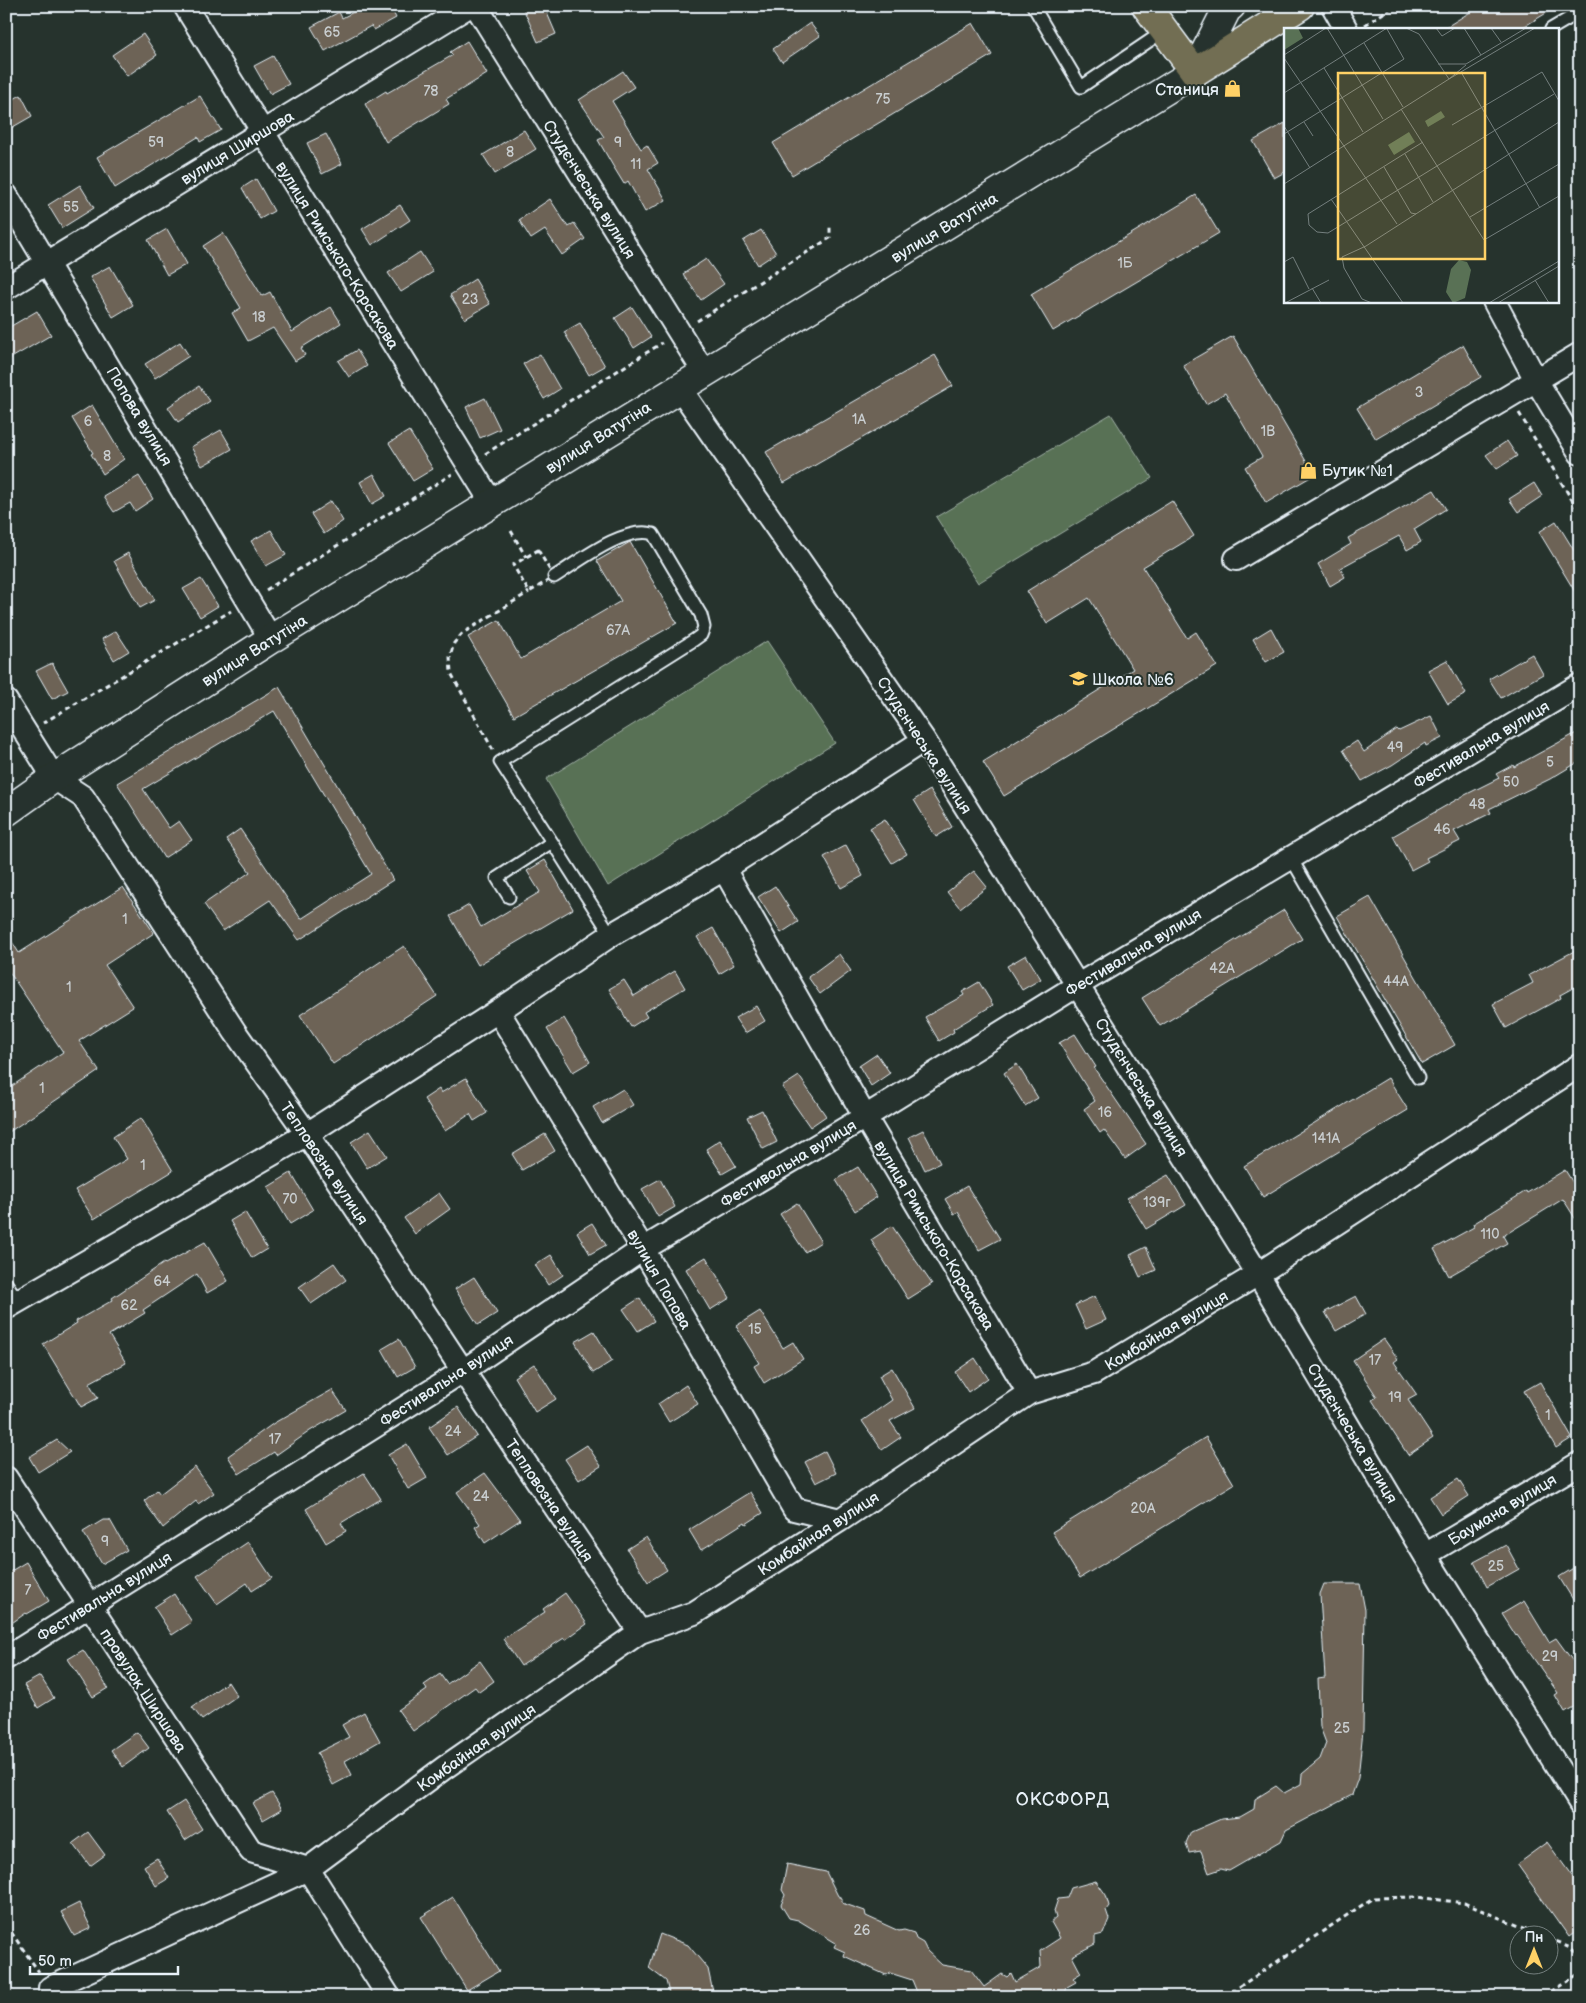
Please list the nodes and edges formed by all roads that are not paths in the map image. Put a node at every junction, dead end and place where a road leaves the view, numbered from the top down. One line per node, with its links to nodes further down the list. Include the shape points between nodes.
1 (185, 6): 14 (street, вулиця Римського-Корсакова)
2 (468, 6): 14 (street, вулиця Ширшова)
3 (476, 6): 20 (street, Студєнчеська вулиця)
4 (1033, 6): 12 (lane, via 1081,87)
5 (1146, 6): 12 (main road)
6 (1231, 6): 13 (street)
7 (1300, 6): 13 (main road, вулиця Ватутіна)
8 (1333, 6): 10 (street)
9 (1580, 12): 11 (lane)
10 (1345, 28)
11 (1553, 28)
12 (1164, 31): 13 (main road)
13 (1195, 72): 20 (street, вулиця Ватутіна)
14 (262, 132): 16 (street, вулиця Ширшова); 24 (street, вулиця Римського-Корсакова)
15 (6, 195): 16 (street, Попова вулиця)
16 (47, 261): 17 (street, вулиця Ширшова); 27 (street, Попова вулиця)
17 (6, 288)
18 (1495, 302): 21 (street)
19 (1580, 354): 21 (street)
20 (704, 372): 22 (street, вулиця Ватутіна)
21 (1536, 380): 23 (street); 25 (street)
22 (679, 387): 24 (street, вулиця Ватутіна); 30 (street, Студєнчеська вулиця)
23 (1580, 453)
24 (492, 503): 27 (street, вулиця Ватутіна)
25 (1236, 558)
26 (554, 577): 33 (lane, via 619,538 633,533 653,534 701,614 704,627 694,640 500,762)
27 (271, 638): 31 (street, вулиця Ватутіна)
28 (1580, 685): 34 (street, Фестивальна вулиця)
29 (6, 701): 31 (street, Тепловозна вулиця)
30 (924, 740): 35 (street); 38 (street, Студєнчеська вулиця)
31 (54, 778): 32 (street, вулиця Ватутіна); 43 (street, Тепловозна вулиця, via 83,796 235,1032)
32 (6, 812)
33 (552, 842): 36 (lane, via 497,878); 37 (lane)
34 (1291, 858): 38 (street, Фестивальна вулиця); 41 (lane)
35 (724, 869): 37 (street); 42 (street, вулиця Римського-Корсакова)
36 (509, 897)
37 (610, 935): 39 (street)
38 (1078, 985): 42 (street, Фестивальна вулиця); 45 (street, Студєнчеська вулиця)
39 (498, 1011): 43 (street); 44 (street, вулиця Попова)
40 (1580, 1065): 45 (street, Комбайная вулиця)
41 (1418, 1078)
42 (865, 1118): 44 (street, Фестивальна вулиця); 48 (street, вулиця Римського-Корсакова)
43 (307, 1134): 46 (street); 47 (street, Тепловозна вулиця)
44 (643, 1249): 47 (street, Фестивальна вулиця); 51 (street, вулиця Попова, via 794,1508)
45 (1258, 1274): 48 (street, Комбайная вулиця, via 1094,1373); 52 (street, Студєнчеська вулиця)
46 (10, 1297)
47 (463, 1371): 53 (street, Фестивальна вулиця); 54 (street, Тепловозна вулиця)
48 (1029, 1393): 51 (street, Комбайная вулиця)
49 (1580, 1463): 52 (street, Баумана вулиця)
50 (6, 1478): 53 (street, провулок Ширшова)
51 (840, 1520): 54 (street, Комбайная вулиця, via 694,1613)
52 (1424, 1555): 56 (street, Студєнчеська вулиця)
53 (88, 1605): 55 (street, Фестивальна вулиця); 57 (street, провулок Ширшова, via 251,1851)
54 (640, 1632): 57 (street, Комбайная вулиця, via 444,1768)
55 (6, 1658)
56 (1580, 1803)
57 (308, 1869): 58 (street, Комбайная вулиця); 59 (street)
58 (50, 1992)
59 (389, 1997)

